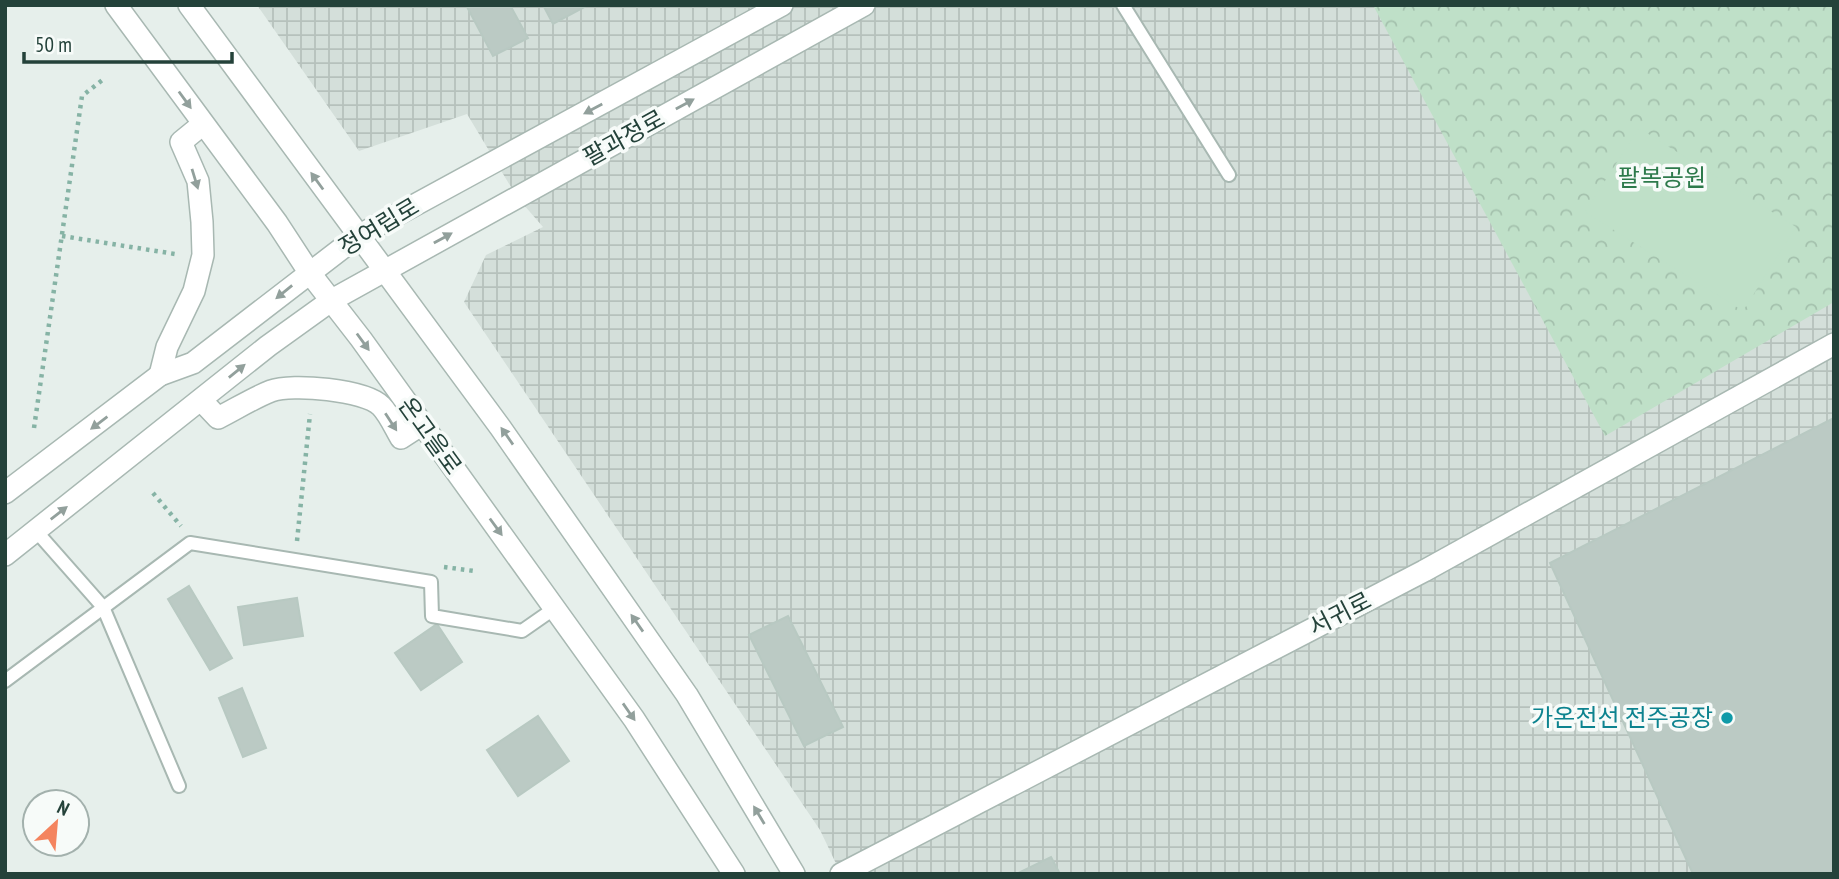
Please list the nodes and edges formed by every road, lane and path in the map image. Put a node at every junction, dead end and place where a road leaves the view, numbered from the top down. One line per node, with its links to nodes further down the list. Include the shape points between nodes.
1 (116, 5): 7 (street, 온고을로, one-way to 7)
2 (189, 5): 10 (street, one-way to 2)
3 (782, 5): 10 (street, 정여립로, one-way to 10)
4 (864, 5): 12 (street, 팔과정로, one-way to 4)
5 (1123, 5): 8 (lane)
6 (105, 78): 9 (path, via 82,96)
7 (203, 124): 13 (street, 온고을로); 16 (street, one-way to 16, via 181,142 198,181 203,256 194,291 166,347)
8 (1228, 175)
9 (62, 236): 11 (path); 20 (path)
10 (358, 236): 12 (street); 13 (street, 정여립로)
11 (175, 254)
12 (384, 271): 14 (street, 정여립로); 30 (street, one-way to 12, via 687,695 500,427)
13 (309, 272): 14 (street, 온고을로); 16 (street, 정여립로, one-way to 16, via 193,362)
14 (332, 300): 17 (street, 정여립로, one-way to 14); 19 (street, 온고을로, one-way to 19)
15 (1834, 344): 31 (street, 서귀로, via 1424,571)
16 (160, 375): 21 (street, 정여립로, one-way to 21)
17 (201, 400): 19 (street, one-way to 19, via 218,418 273,390 324,389 380,405 401,438); 22 (street, 정여립로, one-way to 17)
18 (310, 414): 23 (path)
19 (421, 425): 26 (street, 온고을로, one-way to 26)
20 (34, 428)
21 (5, 493)
22 (36, 531): 24 (street, 정여립로); 25 (lane)
23 (296, 545)
24 (5, 555)
25 (103, 607): 26 (lane, via 190,543 431,582 432,616 522,631); 27 (lane); 28 (lane)
26 (555, 608): 29 (street, 온고을로, one-way to 29, via 634,719)
27 (5, 681)
28 (179, 786)
29 (734, 874)
30 (794, 874)
31 (841, 874)

